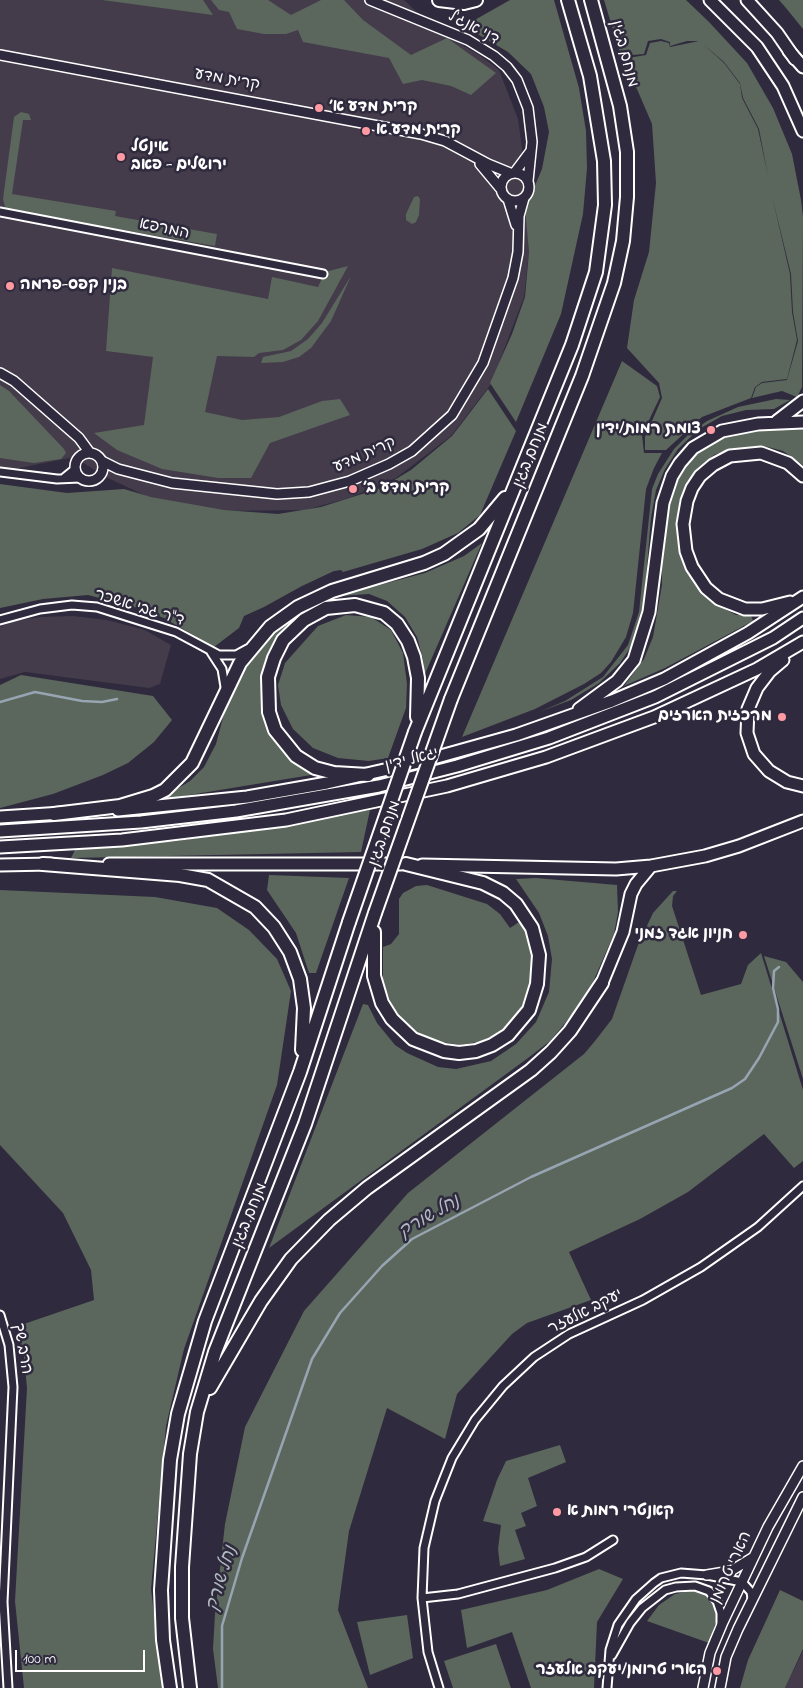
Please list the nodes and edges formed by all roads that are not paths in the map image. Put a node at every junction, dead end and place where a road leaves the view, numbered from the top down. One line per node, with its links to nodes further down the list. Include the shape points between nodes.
1 (370, 0): 13 (street, דני אנג'ל, via 468,40 507,67 517,80 528,108)
2 (439, 0): 3 (highway)
3 (476, 0)
4 (568, 0): 29 (highway, מנחם בגין, via 599,120 604,161 602,238 587,304)
5 (591, 0): 57 (highway, מנחם בגין, bridge, via 620,106 627,152 623,241 614,282 585,368 451,699)
6 (710, 0): 12 (main road, via 762,54 784,86)
7 (747, 0): 8 (main road)
8 (790, 50): 10 (main road); 11 (main road)
9 (0, 55): 14 (street, קרית מדע, via 416,133 445,141)
10 (803, 67)
11 (803, 71)
12 (803, 131)
13 (531, 149): 15 (street); 16 (street, דני אנג'ל)
14 (473, 156): 15 (street, קרית מדע); 17 (street, קרית מדע)
15 (513, 173): 16 (street, via 523,175); 17 (street, via 503,179)
16 (528, 181): 18 (street, via 530,189)
17 (500, 188): 19 (street)
18 (524, 198): 19 (street); 21 (street, קרית מדע)
19 (508, 200): 21 (street, קרית מדע)
20 (0, 212): 22 (street, המרפא)
21 (518, 237): 30 (street, קרית מדע, via 516,266 509,292 494,338 472,385 452,414 412,451 367,475 325,488 277,494 172,483)
22 (323, 274)
23 (0, 373): 27 (street, via 14,381 81,440)
24 (803, 401): 25 (main road)
25 (775, 422): 26 (main road); 45 (main road, via 722,431 694,448 680,463 663,502 649,612 634,660 617,681)
26 (803, 422)
27 (86, 455): 28 (street, via 96,455); 31 (street, via 77,461)
28 (102, 461): 30 (street, קרית מדע); 33 (street)
29 (525, 461): 41 (highway, via 505,498 463,542 424,563 314,599 283,616); 44 (highway, מנחם בגין)
30 (118, 468): 33 (street, קרית מדע)
31 (75, 469): 35 (street); 36 (street)
32 (0, 472): 36 (street)
33 (102, 472): 35 (street, via 91,481)
34 (803, 476): 37 (main road, via 788,463 761,453 730,456 700,476 687,501 683,524 686,551 692,567 706,588 719,599 745,609 762,609)
35 (80, 478): 36 (street)
36 (61, 479)
37 (803, 597): 45 (main road, via 748,634 696,663 635,692)
38 (803, 618): 51 (main road, יגאל ידין, via 773,638 655,696 549,738 457,766 379,786 236,811 121,824)
39 (0, 620): 42 (street, ד"ר גבי אשכר, via 40,609 97,607 176,632)
40 (803, 643): 47 (main road, via 763,680 752,699 746,721 750,744 762,764 778,777); 52 (main road, יגאל ידין, via 757,669 654,717 546,757 447,786 286,820 122,840)
41 (252, 646): 42 (street, ד"ר גבי אשכר, via 230,656); 43 (highway)
42 (209, 650): 43 (street, ד"ר גבי אשכר, via 222,669)
43 (225, 691): 48 (highway, via 196,758 165,790 120,806)
44 (422, 705): 46 (highway, via 408,641 398,624 384,613 355,604 326,608 304,620 283,640 268,678 268,696 272,721 284,743 296,756 316,768 334,773); 59 (highway, מנחם בגין, bridge)
45 (568, 718): 46 (main road, via 507,738)
46 (368, 775): 48 (main road, via 247,797)
47 (803, 786)
48 (54, 814): 49 (main road)
49 (0, 817)
50 (803, 821): 56 (main road, via 705,856)
51 (0, 831)
52 (0, 847)
53 (0, 864): 54 (main road)
54 (43, 864): 55 (main road); 59 (highway, via 208,880 255,907 274,927 290,952 300,979 304,1008)
55 (406, 864): 56 (main road); 57 (highway, via 483,883 502,893 526,916 537,943 540,971 534,997 521,1021 508,1035 476,1051 444,1051 413,1039 392,1019 377,990 372,947)
56 (650, 866): 58 (main road, via 631,894 623,932)
57 (375, 913): 62 (highway, מנחם בגין, via 305,1124 218,1344)
58 (602, 982): 62 (highway, via 584,1012 551,1052 531,1070 361,1193 291,1259 237,1340)
59 (300, 1072): 74 (highway, מנחם בגין, via 206,1321 178,1414 170,1460 161,1590 163,1640)
60 (803, 1186): 69 (street, יעקב אלעזר, via 758,1227 714,1259 662,1290 569,1334 534,1358 503,1386 475,1420 456,1451 435,1501 424,1548)
61 (0, 1315): 73 (street, הרב שך, via 13,1374 3,1634)
62 (197, 1412): 75 (highway, מנחם בגין, via 190,1454 182,1566 182,1618)
63 (803, 1466): 66 (street, הארי טרומן, via 784,1496)
64 (803, 1497): 70 (street, הארי טרומן)
65 (613, 1540): 69 (street, via 570,1563 458,1594)
66 (754, 1557): 67 (street, via 731,1571); 68 (street, הארי טרומן)
67 (707, 1575): 68 (street); 72 (street, via 681,1574 661,1578 641,1593 618,1625)
68 (742, 1582): 70 (street, via 751,1592); 71 (street, הארי טרומן)
69 (422, 1598): 76 (street, יעקב אלעזר, via 428,1652)
70 (752, 1599): 79 (street, הארי טרומן, via 726,1658)
71 (721, 1627): 72 (street, via 720,1607 709,1591 695,1586 676,1586 655,1597 636,1614); 78 (street, הארי טרומן, via 710,1653)
72 (608, 1662): 77 (street)
73 (8, 1688)
74 (170, 1688)
75 (190, 1688)
76 (439, 1688)
77 (607, 1688)
78 (703, 1688)
79 (720, 1688)

